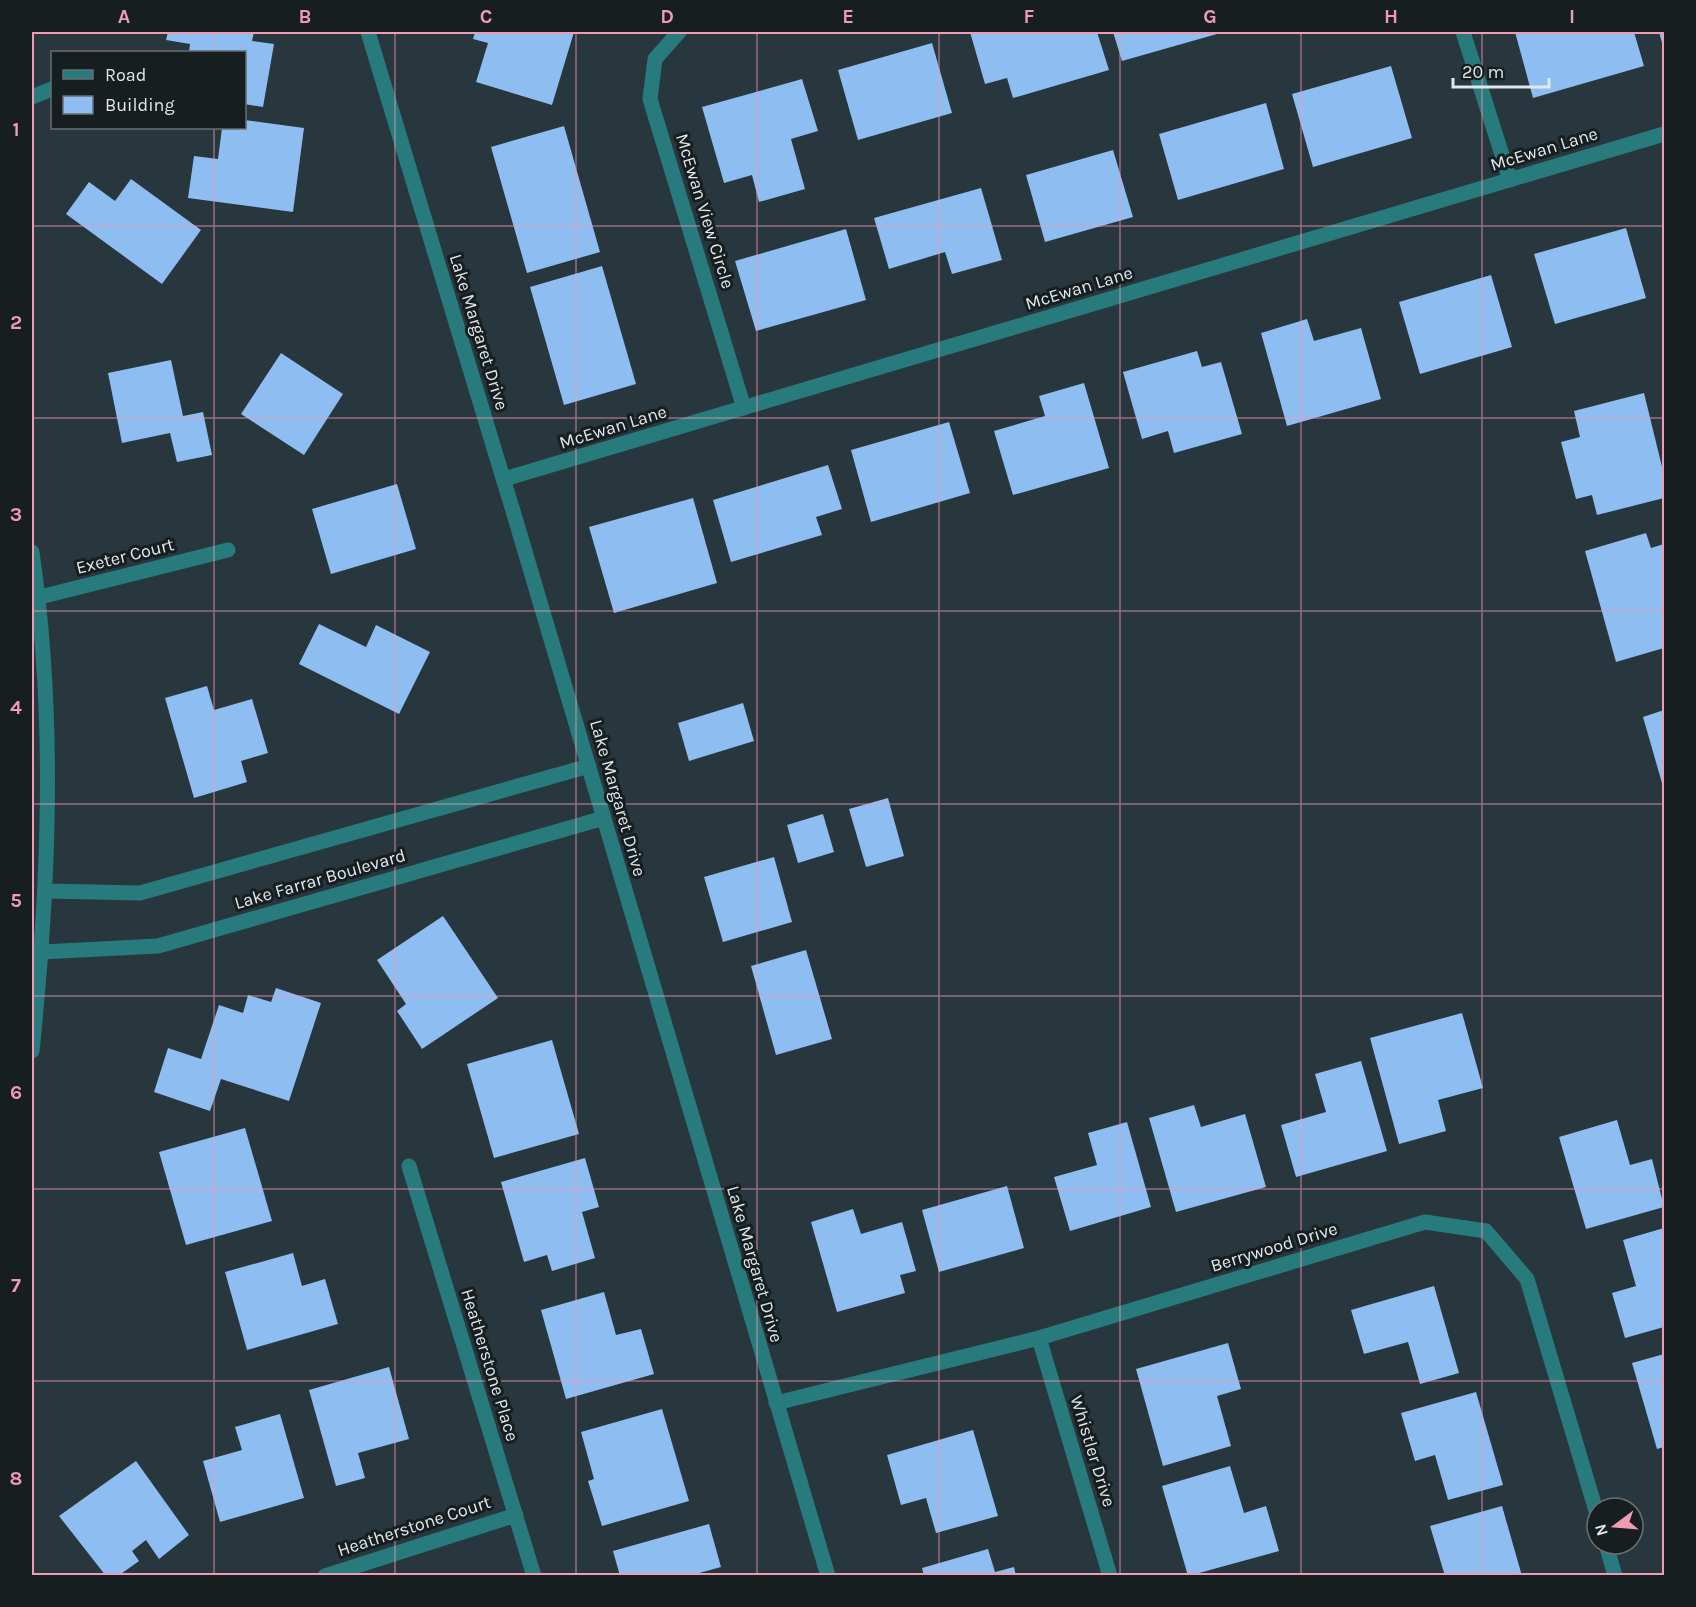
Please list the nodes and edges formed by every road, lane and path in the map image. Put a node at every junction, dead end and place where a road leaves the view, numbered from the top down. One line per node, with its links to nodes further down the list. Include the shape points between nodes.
1 (368, 32): 9 (street, Lake Margaret Drive)
2 (679, 32): 8 (street, McEwan View Circle, via 655,59 650,99)
3 (1463, 32): 7 (street)
4 (51, 89): 5 (street)
5 (32, 97)
6 (1665, 134): 7 (street, McEwan Lane)
7 (1510, 180): 8 (street, McEwan Lane)
8 (744, 408): 9 (street, McEwan Lane)
9 (504, 479): 13 (street, Lake Margaret Drive)
10 (228, 550): 12 (street, Exeter Court)
11 (32, 552): 12 (street)
12 (35, 598): 15 (street, via 46,722)
13 (589, 766): 14 (street, Lake Margaret Drive); 15 (street, Lake Farrar Boulevard, via 140,893)
14 (604, 818): 16 (street, Lake Farrar Boulevard, via 159,946); 20 (street, Lake Margaret Drive)
15 (46, 891): 16 (street)
16 (42, 952): 17 (street)
17 (32, 1051)
18 (409, 1166): 22 (street, Heatherstone Place)
19 (1039, 1338): 20 (street, Berrywood Drive); 21 (street, Berrywood Drive, via 1425,1222 1486,1231 1527,1279); 27 (street, Whistler Drive)
20 (776, 1403): 26 (street, Lake Margaret Drive)
21 (1591, 1496)
22 (516, 1515): 24 (street, Heatherstone Court); 25 (street, Heatherstone Place)
23 (1609, 1556): 28 (street)
24 (325, 1575)
25 (534, 1575)
26 (828, 1575)
27 (1110, 1575)
28 (1615, 1575)

